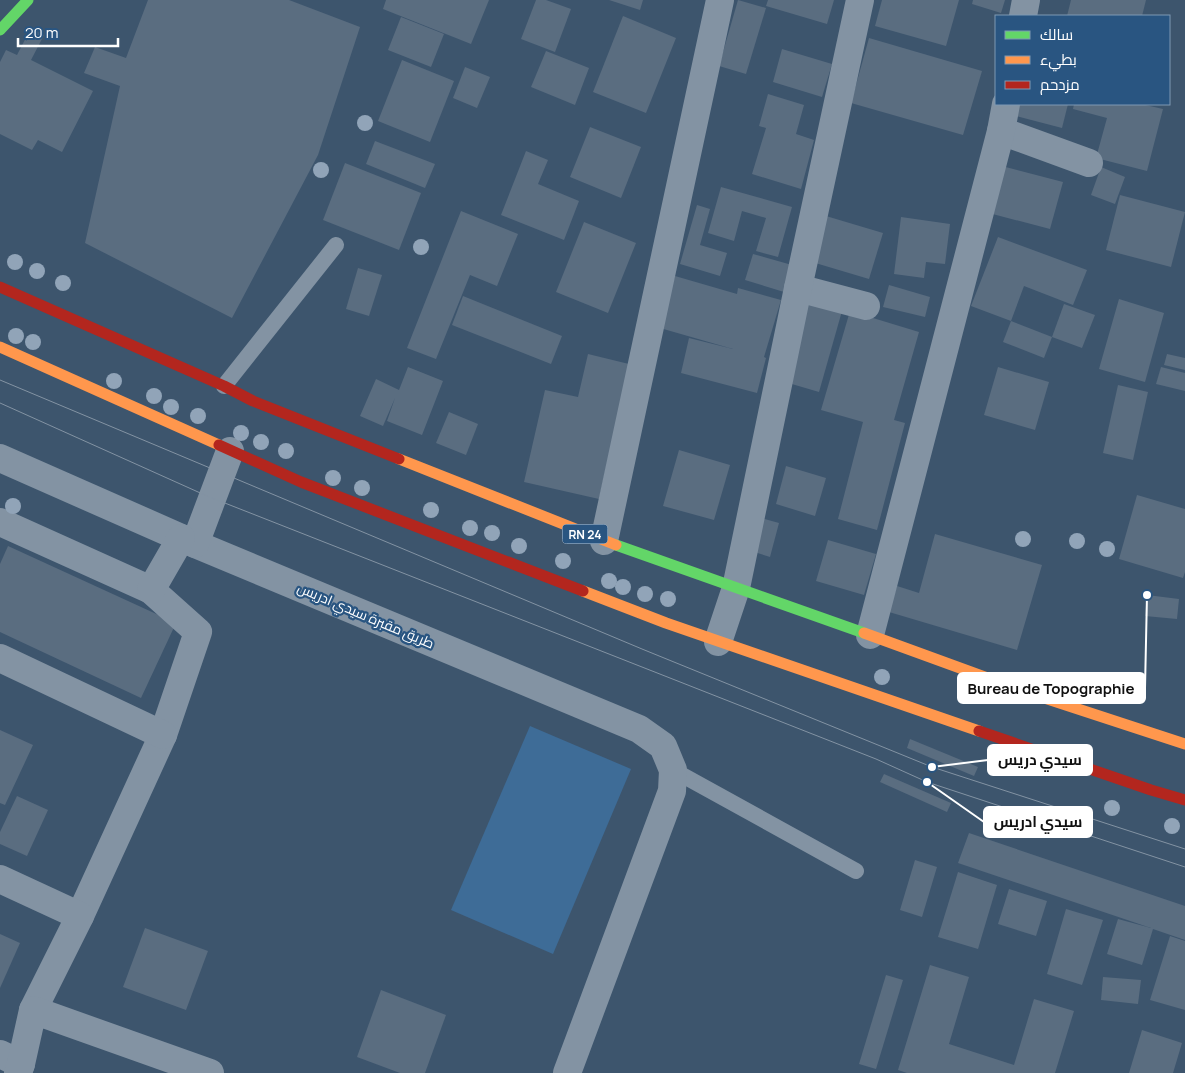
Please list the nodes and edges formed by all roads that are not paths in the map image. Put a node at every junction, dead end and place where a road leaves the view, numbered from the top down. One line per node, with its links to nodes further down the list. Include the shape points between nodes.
1 (28, 0): 6 (main road)
2 (720, 0): 20 (street)
3 (860, 0): 12 (street)
4 (1026, 0): 5 (street)
5 (1023, 15)
6 (0, 30)
7 (1006, 105): 8 (street)
8 (1001, 131): 9 (street); 23 (street)
9 (1089, 163)
10 (336, 245): 15 (lane)
11 (0, 287): 15 (main road, RN 24)
12 (798, 288): 13 (street); 21 (street)
13 (866, 306)
14 (0, 347): 16 (main road)
15 (224, 386): 20 (main road, RN 24, via 253,401)
16 (230, 451): 19 (street); 24 (main road, via 301,482)
17 (0, 458): 19 (street, طريق مقبرة سيدي ادريس)
18 (0, 522): 22 (street)
19 (188, 541): 22 (street); 28 (street, طريق مقبرة سيدي ادريس, via 639,729 663,746)
20 (604, 541): 21 (main road, RN 24)
21 (736, 588): 23 (main road, RN 24); 24 (street)
22 (151, 590): 26 (street, via 198,632)
23 (870, 635): 27 (main road, RN 24, via 1023,691)
24 (718, 642): 29 (main road)
25 (0, 658): 26 (street)
26 (163, 735): 32 (street)
27 (1185, 744)
28 (673, 770): 30 (lane); 36 (street, طريق مقبرة سيدي ادريس, via 672,791 664,814)
29 (1185, 800)
30 (856, 871)
31 (0, 879): 32 (street)
32 (80, 916): 33 (street)
33 (33, 1010): 34 (street); 35 (street)
34 (13, 1064)
35 (210, 1073)
36 (566, 1073)

